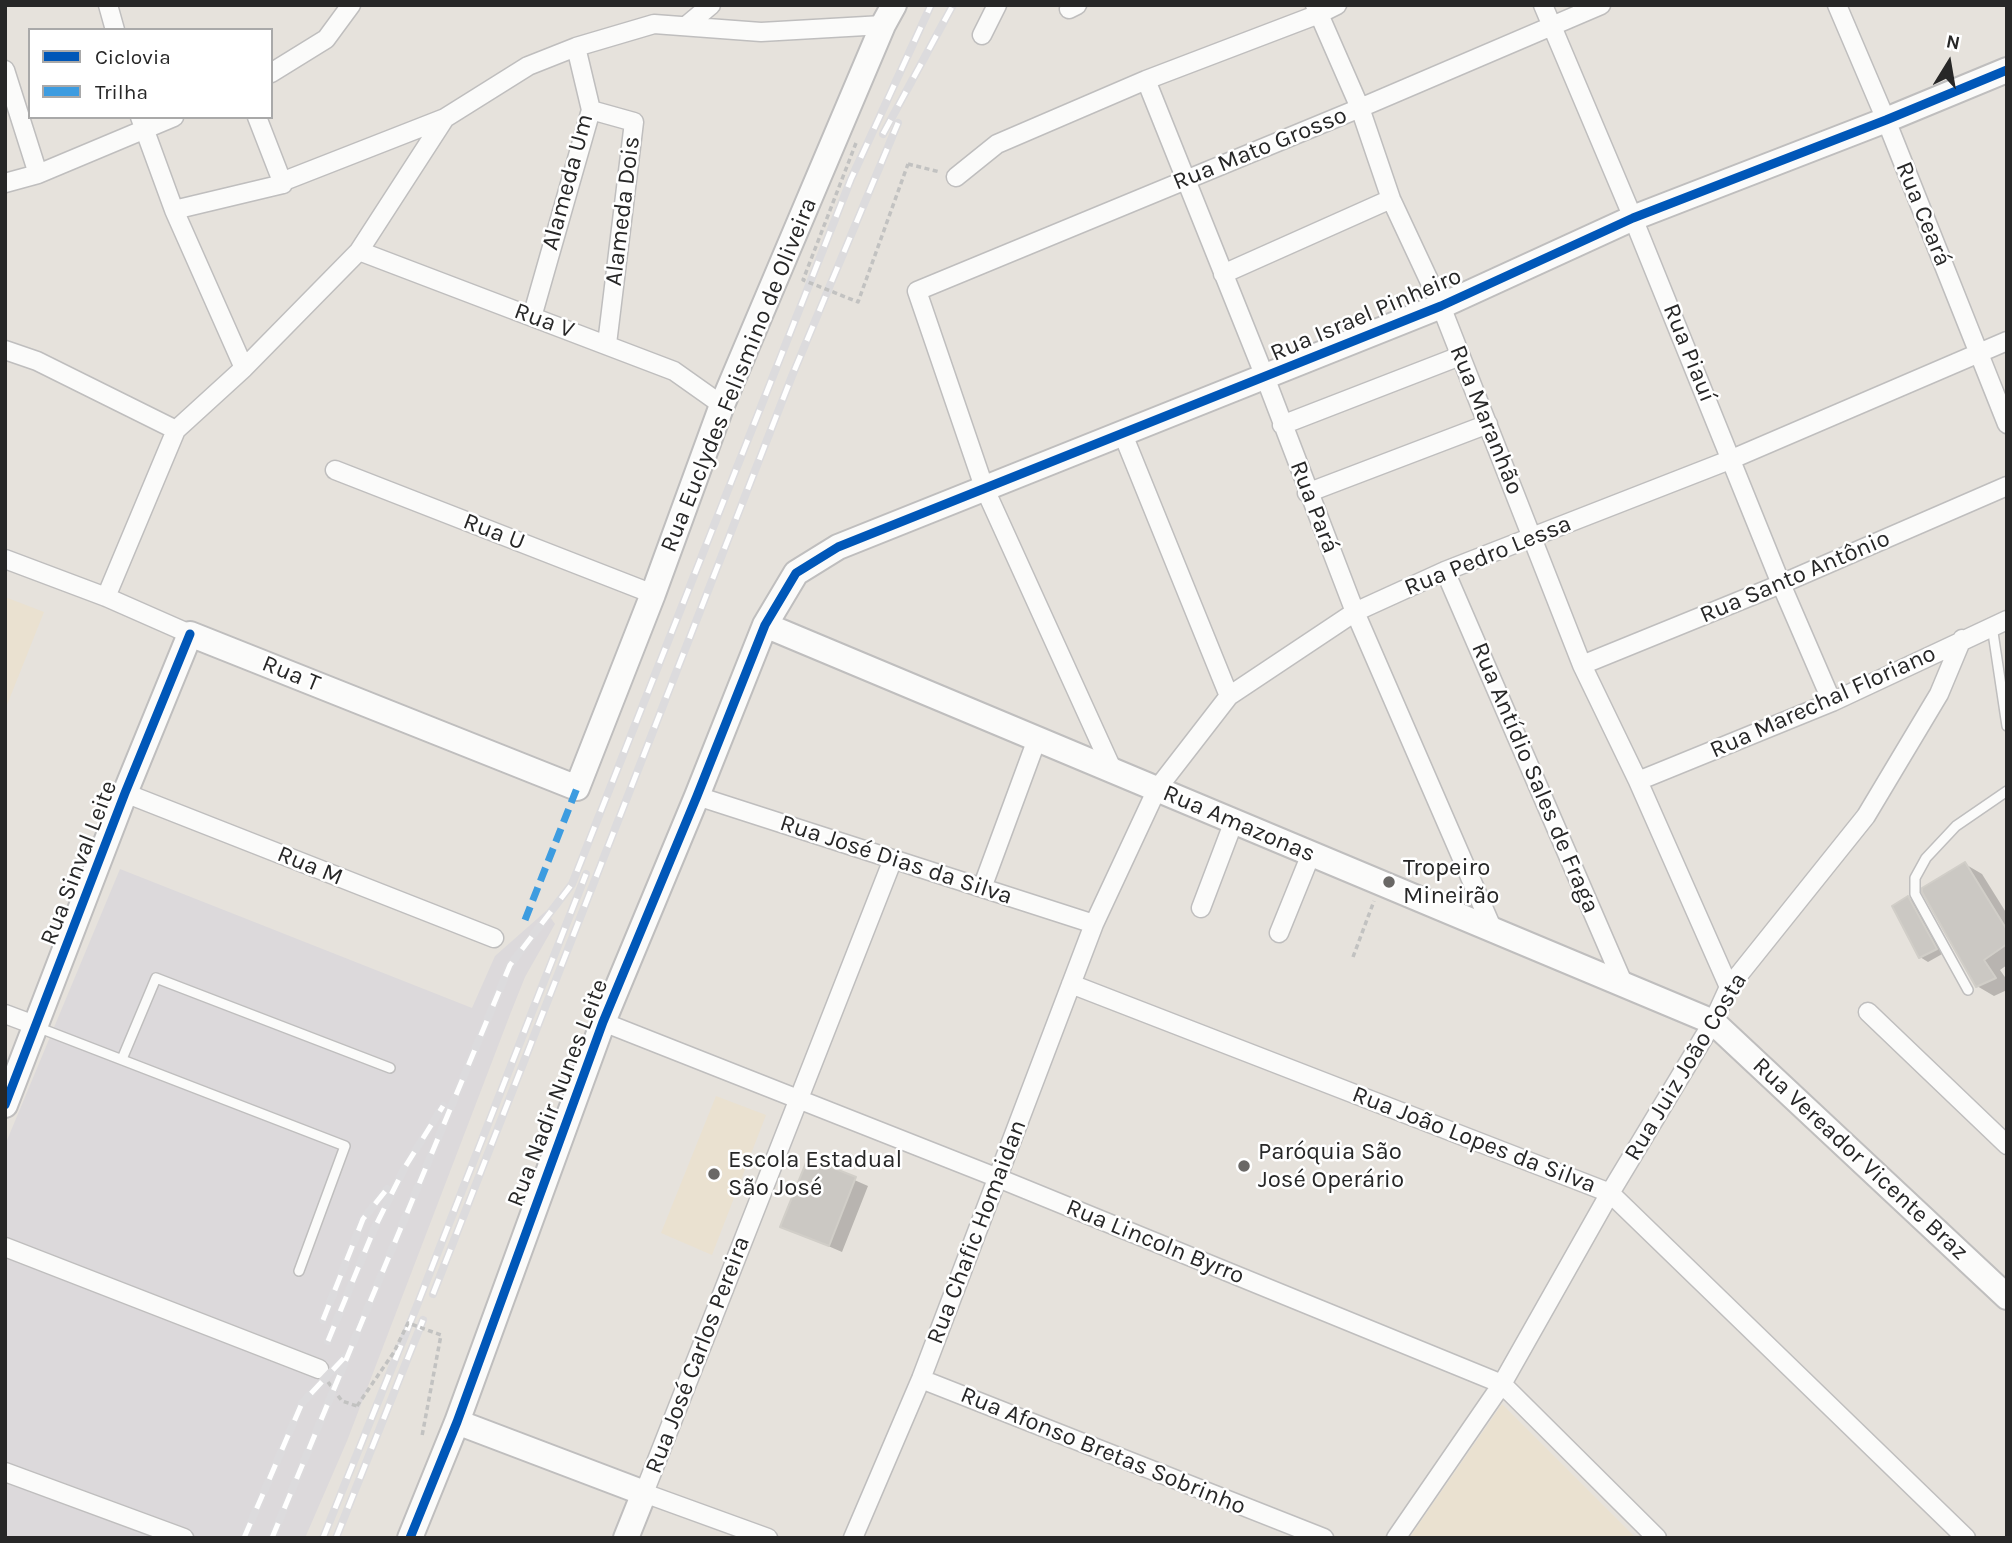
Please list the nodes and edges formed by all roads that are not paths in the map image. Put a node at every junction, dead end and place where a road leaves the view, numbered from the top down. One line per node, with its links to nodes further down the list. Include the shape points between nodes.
1 (108, 5): 13 (street)
2 (351, 5): 18 (street, via 326,39)
3 (711, 5): 11 (street)
4 (997, 5): 14 (street)
5 (1337, 5): 9 (street)
6 (1543, 5): 12 (street, Rua Piauí)
7 (1601, 5): 12 (street, Rua Mato Grosso)
8 (1837, 5): 25 (street, Rua Ceará)
9 (1317, 10): 19 (street); 20 (street, Rua Maranhão)
10 (888, 15): 11 (street, via 761,32); 46 (street, Rua Euclydes Felismino de Oliveira)
11 (686, 26): 15 (street, via 654,24)
12 (1551, 27): 20 (street, Rua Mato Grosso); 34 (street, Rua Piauí)
13 (114, 28)
14 (982, 35)
15 (576, 47): 21 (street, Alameda Um); 22 (street, via 528,66)
16 (5, 70): 27 (street)
17 (2007, 70): 25 (street, Rua Israel Pinheiro)
18 (273, 72)
19 (1146, 80): 28 (street, via 997,144); 29 (street, Rua Pará)
20 (1360, 108): 29 (street, Rua Mato Grosso); 32 (street, Rua Maranhão)
21 (591, 110): 38 (street, Alameda Um); 40 (street, Alameda Dois, via 634,122)
22 (445, 118): 31 (street); 35 (street)
23 (163, 119): 26 (street)
24 (258, 119): 31 (street)
25 (1886, 120): 34 (street, Rua Israel Pinheiro); 42 (street, Rua Ceará)
26 (141, 123): 27 (street); 33 (street)
27 (38, 174): 30 (street)
28 (956, 177)
29 (1186, 180): 36 (street, Rua Pará); 55 (street, Rua Mato Grosso, via 917,291)
30 (5, 183)
31 (283, 184): 33 (street)
32 (1391, 200): 36 (street); 37 (street, Rua Maranhão)
33 (174, 210): 44 (street)
34 (1633, 218): 37 (street, Rua Israel Pinheiro); 52 (street, Rua Piauí)
35 (359, 251): 38 (street, Rua V); 44 (street)
36 (1223, 274): 45 (street, Rua Pará)
37 (1441, 306): 43 (street, Rua Maranhão); 45 (street, Rua Israel Pinheiro)
38 (532, 317): 40 (street, Rua V)
39 (2007, 341): 42 (street, Rua Pedro Lessa)
40 (607, 344): 46 (street, Rua V, via 674,371)
41 (5, 351): 50 (street, via 37,361)
42 (1978, 353): 48 (street, Rua Ceará); 52 (street, Rua Pedro Lessa)
43 (1460, 356): 47 (street, Rua Maranhão); 49 (street)
44 (244, 368): 50 (street)
45 (1265, 377): 49 (street, Rua Pará); 51 (street, Rua Israel Pinheiro)
46 (722, 405): 61 (street, Rua Euclydes Felismino de Oliveira)
47 (1488, 424): 56 (street); 57 (street, Rua Maranhão)
48 (2007, 424)
49 (1282, 425): 56 (street, Rua Pará)
50 (176, 430): 62 (street)
51 (1122, 432): 55 (street, Rua Israel Pinheiro); 69 (street)
52 (1732, 459): 57 (street, Rua Pedro Lessa); 60 (street, Rua Piauí)
53 (335, 470): 61 (street, Rua U)
54 (2007, 486): 60 (street, Rua Santo Antônio)
55 (984, 487): 65 (street, Rua Israel Pinheiro, via 838,547 796,573); 73 (street)
56 (1307, 493): 63 (street, Rua Pará)
57 (1533, 537): 59 (street, Rua Pedro Lessa); 68 (street, Rua Maranhão)
58 (5, 559): 62 (street, Rua T)
59 (1445, 571): 63 (street, Rua Pedro Lessa); 90 (street, Rua Antídio Sales de Fraga)
60 (1781, 584): 68 (street, Rua Santo Antônio); 70 (street, Rua Piauí)
61 (653, 594): 75 (street, Rua Euclydes Felismino de Oliveira)
62 (106, 597): 66 (street, Rua T)
63 (1355, 612): 69 (street, Rua Pedro Lessa); 86 (street, Rua Pará)
64 (2000, 623): 67 (street, Rua Marechal Floriano); 71 (lane)
65 (765, 625): 72 (street, Rua Amazonas); 79 (street, Rua Nadir Nunes Leite)
66 (190, 634): 75 (street, Rua T); 78 (street, Rua Sinval Leite)
67 (1962, 639): 70 (street, Rua Marechal Floriano); 91 (street, Rua Juiz João Costa, via 1939,694 1866,816)
68 (1582, 665): 74 (street, Rua Maranhão)
69 (1230, 696): 76 (street, Rua Pedro Lessa)
70 (1832, 702): 74 (street, Rua Marechal Floriano)
71 (2007, 726)
72 (1037, 739): 73 (street, Rua Amazonas); 83 (street)
73 (1113, 771): 76 (street, Rua Amazonas)
74 (1638, 781): 91 (street, Rua Maranhão)
75 (577, 788)
76 (1157, 789): 80 (street, Rua Amazonas); 85 (street, Rua Pedro Lessa)
77 (2007, 791): 92 (lane, via 1956,826 1926,858 1915,878 1915,894)
78 (125, 793): 88 (street, Rua M); 97 (street, Rua Sinval Leite)
79 (697, 796): 82 (street, Rua José Dias da Silva); 95 (street, Rua Nadir Nunes Leite)
80 (1234, 821): 81 (street, Rua Amazonas); 84 (street)
81 (1311, 854): 86 (street, Rua Amazonas); 87 (street)
82 (893, 859): 83 (street, Rua José Dias da Silva); 100 (street, Rua José Carlos Pereira)
83 (982, 888): 85 (street, Rua José Dias da Silva)
84 (1201, 908)
85 (1094, 924): 89 (street, Rua Chafic Homaidan)
86 (1493, 930): 90 (street, Rua Amazonas)
87 (1279, 933)
88 (494, 938)
89 (1071, 984): 103 (street, Rua Chafic Homaidan); 104 (street, Rua João Lopes da Silva)
90 (1624, 985): 96 (street, Rua Amazonas)
91 (1729, 987): 96 (street, Rua Juiz João Costa)
92 (1968, 990)
93 (1868, 1012): 102 (street)
94 (5, 1014): 97 (street)
95 (603, 1022): 100 (street, Rua Lincoln Byrro); 111 (street, Rua Nadir Nunes Leite)
96 (1713, 1022): 104 (street, Rua Juiz João Costa); 107 (street, Rua Vereador Vicente Braz)
97 (37, 1026): 98 (lane); 101 (street, Rua Sinval Leite)
98 (122, 1059): 99 (lane, via 156,978); 106 (lane, via 345,1146)
99 (390, 1068)
100 (798, 1100): 103 (street, Rua Lincoln Byrro); 113 (street, Rua José Carlos Pereira)
101 (5, 1105)
102 (2007, 1145)
103 (998, 1178): 109 (street, Rua Chafic Homaidan); 110 (street, Rua Lincoln Byrro)
104 (1610, 1193): 110 (street, Rua Juiz João Costa); 122 (street, Rua João Lopes da Silva)
105 (5, 1247): 108 (street)
106 (299, 1271)
107 (2007, 1297)
108 (319, 1369)
109 (921, 1379): 118 (street, Rua Chafic Homaidan); 119 (street, Rua Afonso Bretas Sobrinho)
110 (1502, 1384): 120 (street, Rua Juiz João Costa); 121 (street, Rua Lincoln Byrro)
111 (457, 1422): 113 (street); 115 (street, Rua Nadir Nunes Leite)
112 (5, 1472): 114 (street)
113 (643, 1493): 116 (street, Rua José Carlos Pereira); 117 (street)
114 (184, 1538)
115 (410, 1538)
116 (626, 1538)
117 (768, 1538)
118 (853, 1538)
119 (1324, 1538)
120 (1396, 1538)
121 (1657, 1538)
122 (1966, 1538)

